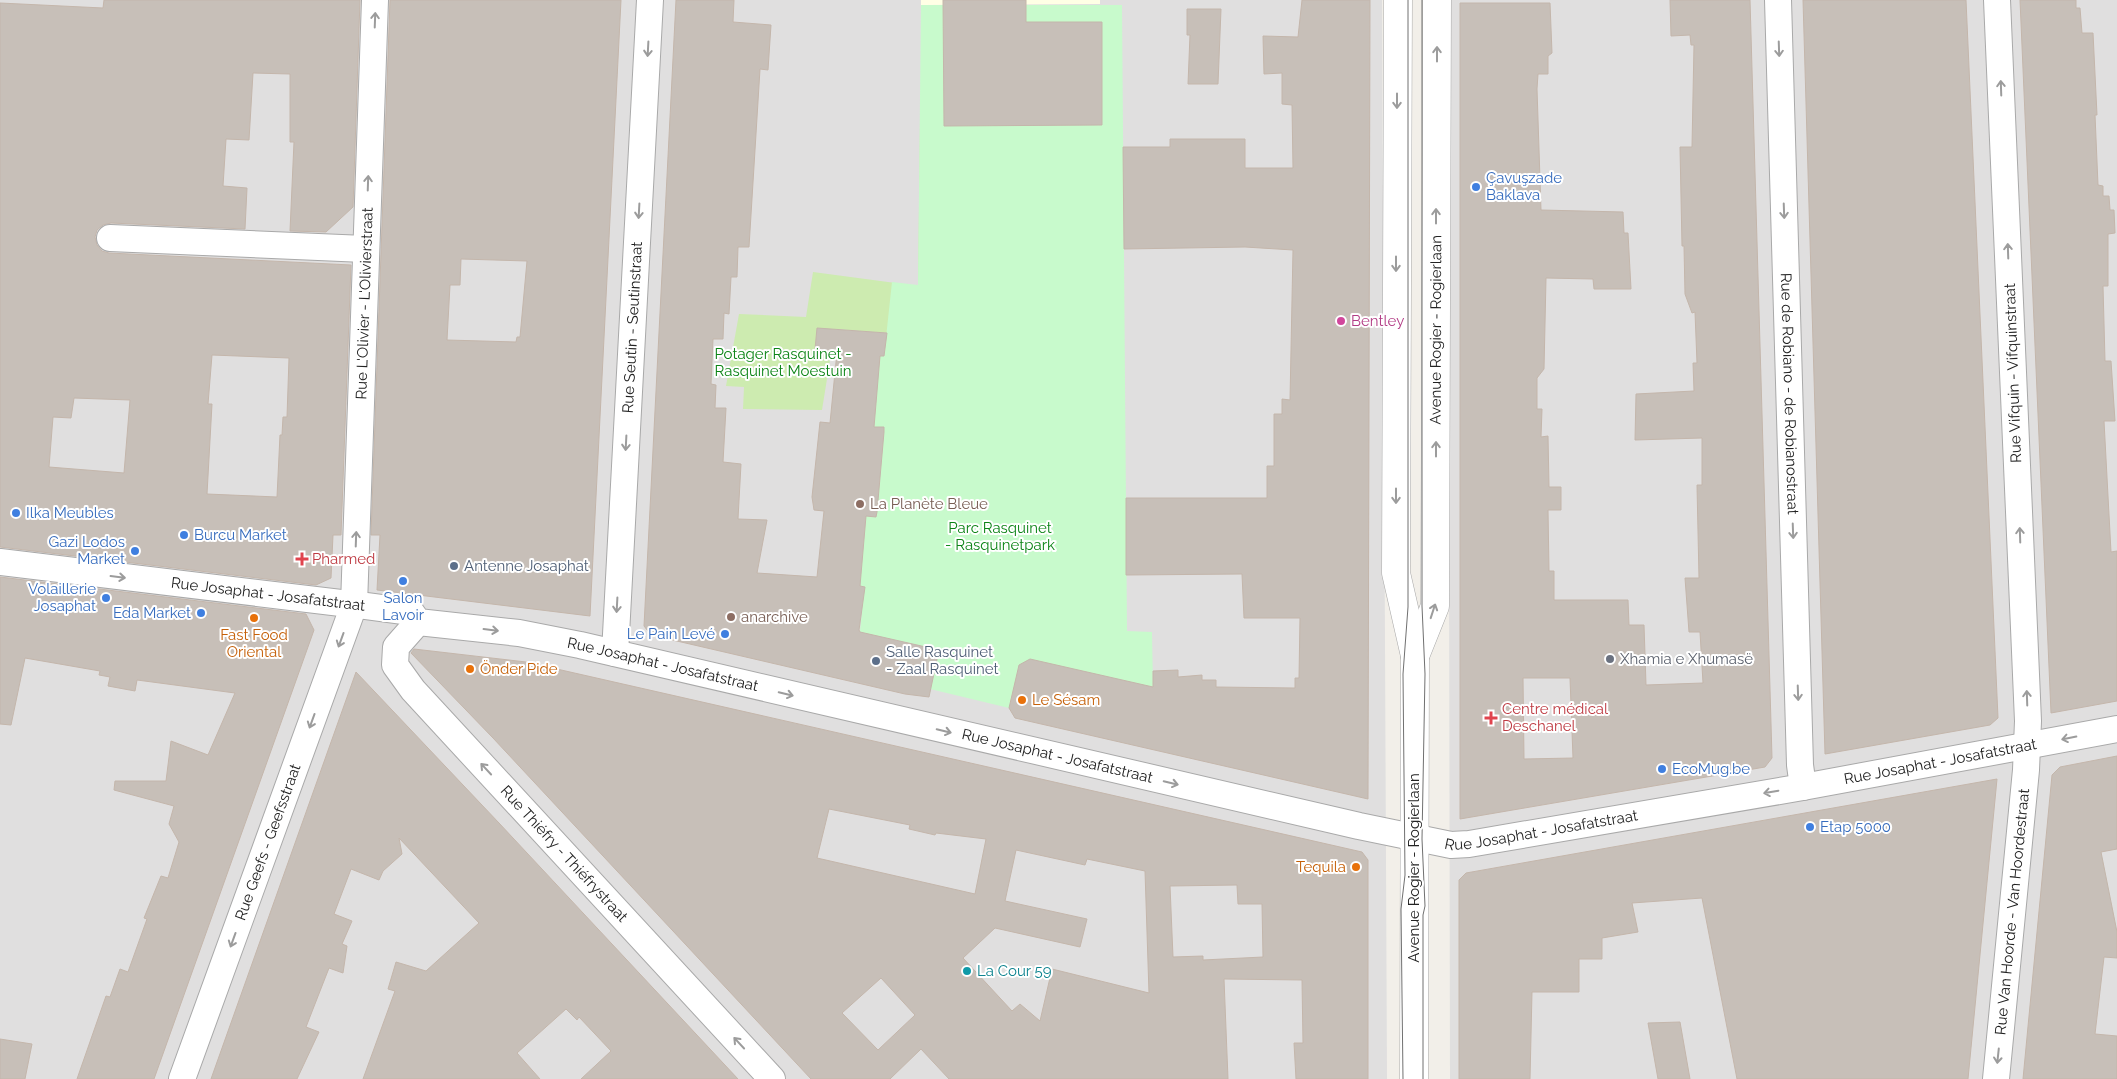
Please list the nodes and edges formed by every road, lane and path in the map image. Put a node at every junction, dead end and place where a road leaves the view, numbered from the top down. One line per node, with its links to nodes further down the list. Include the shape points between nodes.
1 (375, 0): 8 (street, Rue L'Olivier - L'Olivierstraat, one-way to 1)
2 (650, 0): 12 (street, Rue Seutin - Seutinstraat, one-way to 12)
3 (1398, 0): 13 (street, Avenue Rogier - Rogierlaan, one-way to 13, via 1396,573)
4 (1437, 0): 13 (street, Avenue Rogier - Rogierlaan, one-way to 4, via 1435,606)
5 (1778, 0): 16 (street, Rue de Robiano - de Robianostraat, one-way to 16)
6 (1997, 0): 15 (street, Rue Vifquin - Vifquinstraat, one-way to 6)
7 (110, 238): 8 (street)
8 (365, 249): 10 (street, Rue L'Olivier - L'Olivierstraat, one-way to 8)
9 (0, 562): 10 (street, Rue Josaphat - Josafatstraat, one-way to 10)
10 (354, 605): 11 (street, Rue Josaphat - Josafatstraat, via 411,612); 18 (street, Rue Geefs - Geefsstraat, one-way to 18)
11 (418, 622): 12 (street, Rue Josaphat - Josafatstraat, one-way to 12, via 519,633); 19 (street, Rue Thiéfry - Thiéfrystraat, one-way to 11, via 394,666 396,647)
12 (615, 653): 17 (street, Rue Josaphat - Josafatstraat, one-way to 17)
13 (1415, 656): 17 (street, Avenue Rogier - Rogierlaan)
14 (2117, 729): 15 (street, Rue Josaphat - Josafatstraat, one-way to 15)
15 (2027, 746): 16 (street, Rue Josaphat - Josafatstraat); 21 (street, Rue Van Hoorde - Van Hoordestraat, one-way to 21)
16 (1803, 787): 17 (street, Rue Josaphat - Josafatstraat, one-way to 17, via 1469,844 1451,845)
17 (1414, 837): 20 (street, Avenue Rogier - Rogierlaan)
18 (182, 1079)
19 (772, 1079)
20 (1414, 1079)
21 (1996, 1079)

